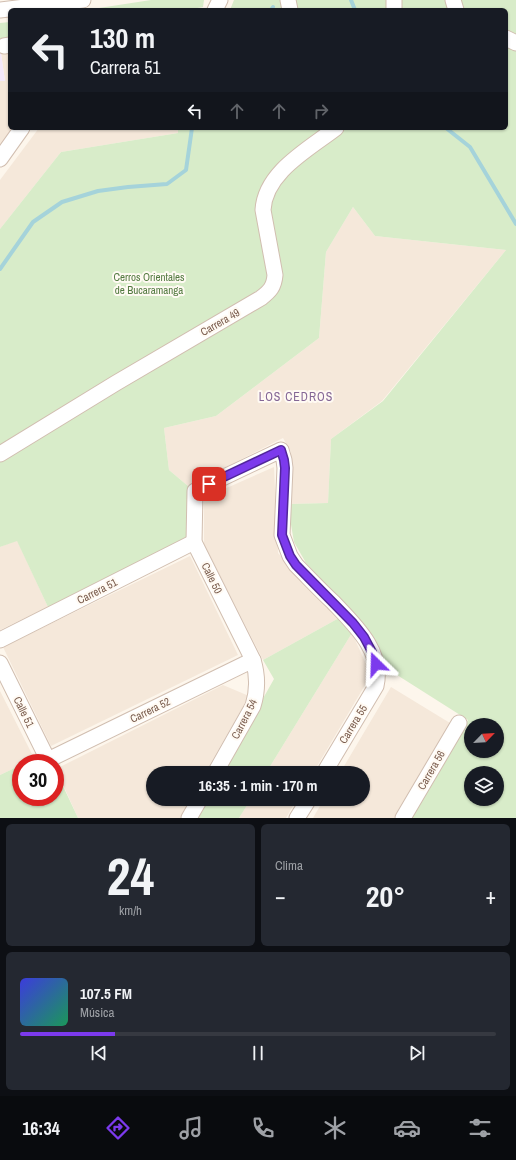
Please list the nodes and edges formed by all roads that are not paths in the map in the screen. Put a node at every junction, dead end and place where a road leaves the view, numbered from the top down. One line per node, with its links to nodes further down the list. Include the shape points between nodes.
1 (83, 0): 2 (street)
2 (17, 8)
3 (21, 130): 5 (street)
4 (333, 130): 6 (street, Carrera 49, via 288,165 276,177 266,194 263,210 275,275 270,292)
5 (0, 159)
6 (0, 454)
7 (194, 542): 8 (street, Carrera 51); 9 (street, Calle 50); 11 (street, Calle 50, via 195,491 281,450 285,468 282,535 290,556 364,637 372,652)
8 (0, 640)
9 (253, 660): 14 (street, Carrera 52); 15 (street, Carrera 54, via 258,684 253,706)
10 (0, 663): 13 (street, Calle 51)
11 (378, 673): 16 (street, Carrera 55, via 376,686)
12 (459, 723): 21 (street, Carrera 56)
13 (45, 754)
14 (60, 754)
15 (219, 766)
16 (328, 766)
17 (196, 806): 19 (street)
18 (304, 806): 20 (street)
19 (189, 818)
20 (297, 818)
21 (403, 818)

